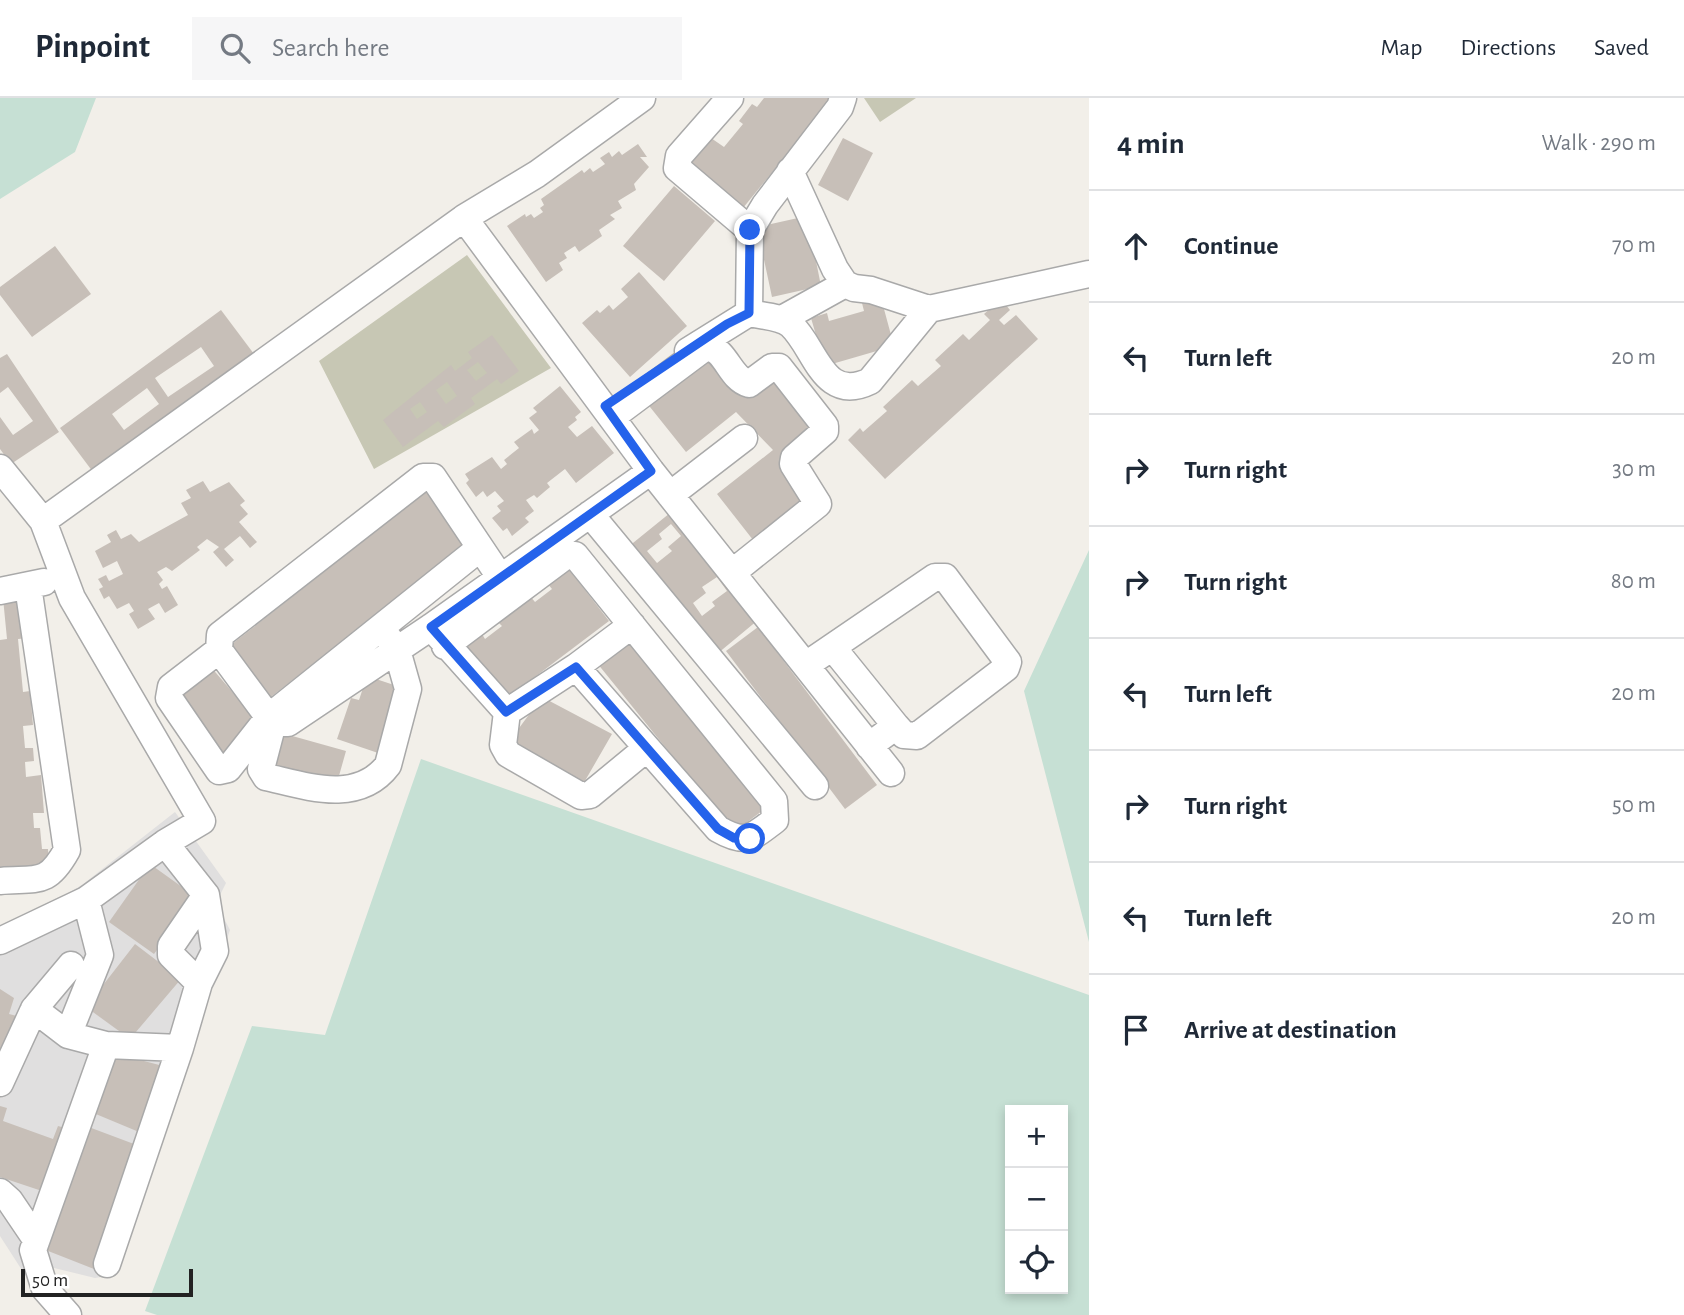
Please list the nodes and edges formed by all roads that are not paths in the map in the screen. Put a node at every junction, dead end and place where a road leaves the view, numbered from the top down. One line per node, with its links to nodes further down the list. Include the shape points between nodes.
1 (642, 98): 5 (street, via 537,174)
2 (730, 98): 6 (street, via 679,156 677,168)
3 (843, 98): 4 (street)
4 (790, 171): 6 (street); 8 (street)
5 (464, 218): 12 (street); 18 (street)
6 (750, 230): 10 (street)
7 (1089, 274): 9 (street)
8 (845, 284): 9 (street); 11 (street)
9 (929, 309): 11 (street, via 870,381 857,387 843,386 825,375 792,326)
10 (749, 313): 11 (street); 12 (street, via 727,324)
11 (782, 319)
12 (609, 412): 15 (street); 20 (street, via 707,346 716,348 741,382 749,384 779,368 810,406 825,431 793,464 818,504)
13 (744, 438): 16 (street)
14 (0, 468): 18 (street)
15 (651, 471): 16 (street); 17 (street)
16 (670, 495): 20 (street)
17 (590, 514): 21 (street); 39 (street)
18 (43, 521): 22 (street)
19 (480, 548): 21 (street); 26 (street); 29 (street, via 433,477 423,477 220,635)
20 (733, 572): 31 (street)
21 (500, 577): 27 (street)
22 (68, 587): 24 (street); 40 (street, via 202,821)
23 (0, 591): 24 (street)
24 (30, 595): 41 (street, via 67,850 55,871 45,878)
25 (632, 625): 27 (street, via 575,555 568,554); 32 (street); 37 (street, via 774,801 775,820 750,839 726,834)
26 (380, 626): 30 (street); 34 (street)
27 (438, 637): 30 (street); 33 (street)
28 (833, 648): 31 (street); 35 (street); 35 (street, via 935,577 945,577 1008,662 918,736 904,735)
29 (219, 650): 34 (street); 34 (street, via 171,687 169,698 219,771 228,769)
30 (397, 650): 34 (street, via 288,723); 34 (street, via 408,689 383,772 351,789 328,792 266,777 261,769)
31 (806, 665): 36 (street)
32 (576, 667): 33 (street); 37 (street)
33 (506, 712): 37 (street, via 503,745 508,754 581,796 590,795)
34 (271, 720)
35 (896, 726): 36 (street)
36 (869, 746): 38 (street)
37 (647, 748)
38 (891, 773)
39 (815, 786)
40 (165, 843): 42 (street); 43 (street)
41 (0, 881)
42 (206, 895): 46 (street, via 215,950); 46 (street, via 170,946 171,955)
43 (86, 900): 44 (street); 48 (street, via 100,956)
44 (0, 941)
45 (71, 965): 47 (street)
46 (199, 983): 50 (street)
47 (34, 1009): 48 (street); 51 (street)
48 (68, 1035): 49 (street)
49 (106, 1045): 50 (street); 53 (street)
50 (180, 1048): 54 (street)
51 (0, 1083)
52 (0, 1192): 53 (street)
53 (36, 1238): 55 (street, via 33,1250 45,1289)
54 (107, 1264)
55 (68, 1315)

